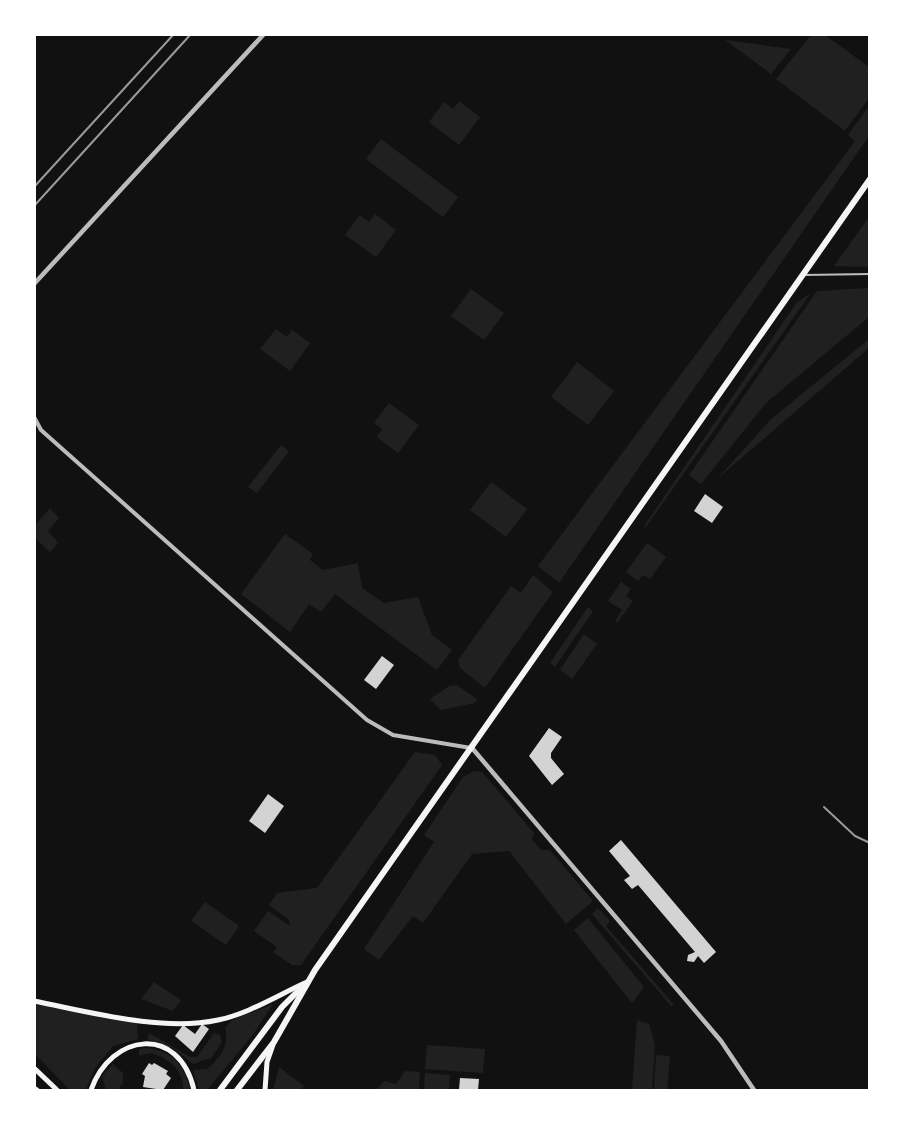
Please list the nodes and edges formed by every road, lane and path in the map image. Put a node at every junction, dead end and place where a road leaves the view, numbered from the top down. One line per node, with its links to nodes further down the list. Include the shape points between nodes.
1 (264, 34): 5 (street)
2 (870, 178): 4 (main road)
3 (870, 274): 4 (lane)
4 (802, 275): 7 (main road)
5 (34, 284)
6 (34, 417): 7 (street, via 49,438 367,720 393,735)
7 (472, 748): 8 (main road); 18 (street, via 721,1041)
8 (308, 981): 9 (main road, via 229,1017 194,1023 147,1021); 10 (main road); 15 (main road, via 282,1006)
9 (34, 1001)
10 (274, 1042): 16 (main road); 17 (main road, via 267,1062)
11 (34, 1068): 12 (main road)
12 (57, 1090)
13 (92, 1090): 14 (main road, via 97,1075 111,1060 127,1047 145,1044 176,1054 187,1066)
14 (194, 1090)
15 (220, 1090)
16 (237, 1090)
17 (265, 1090)
18 (754, 1090)

